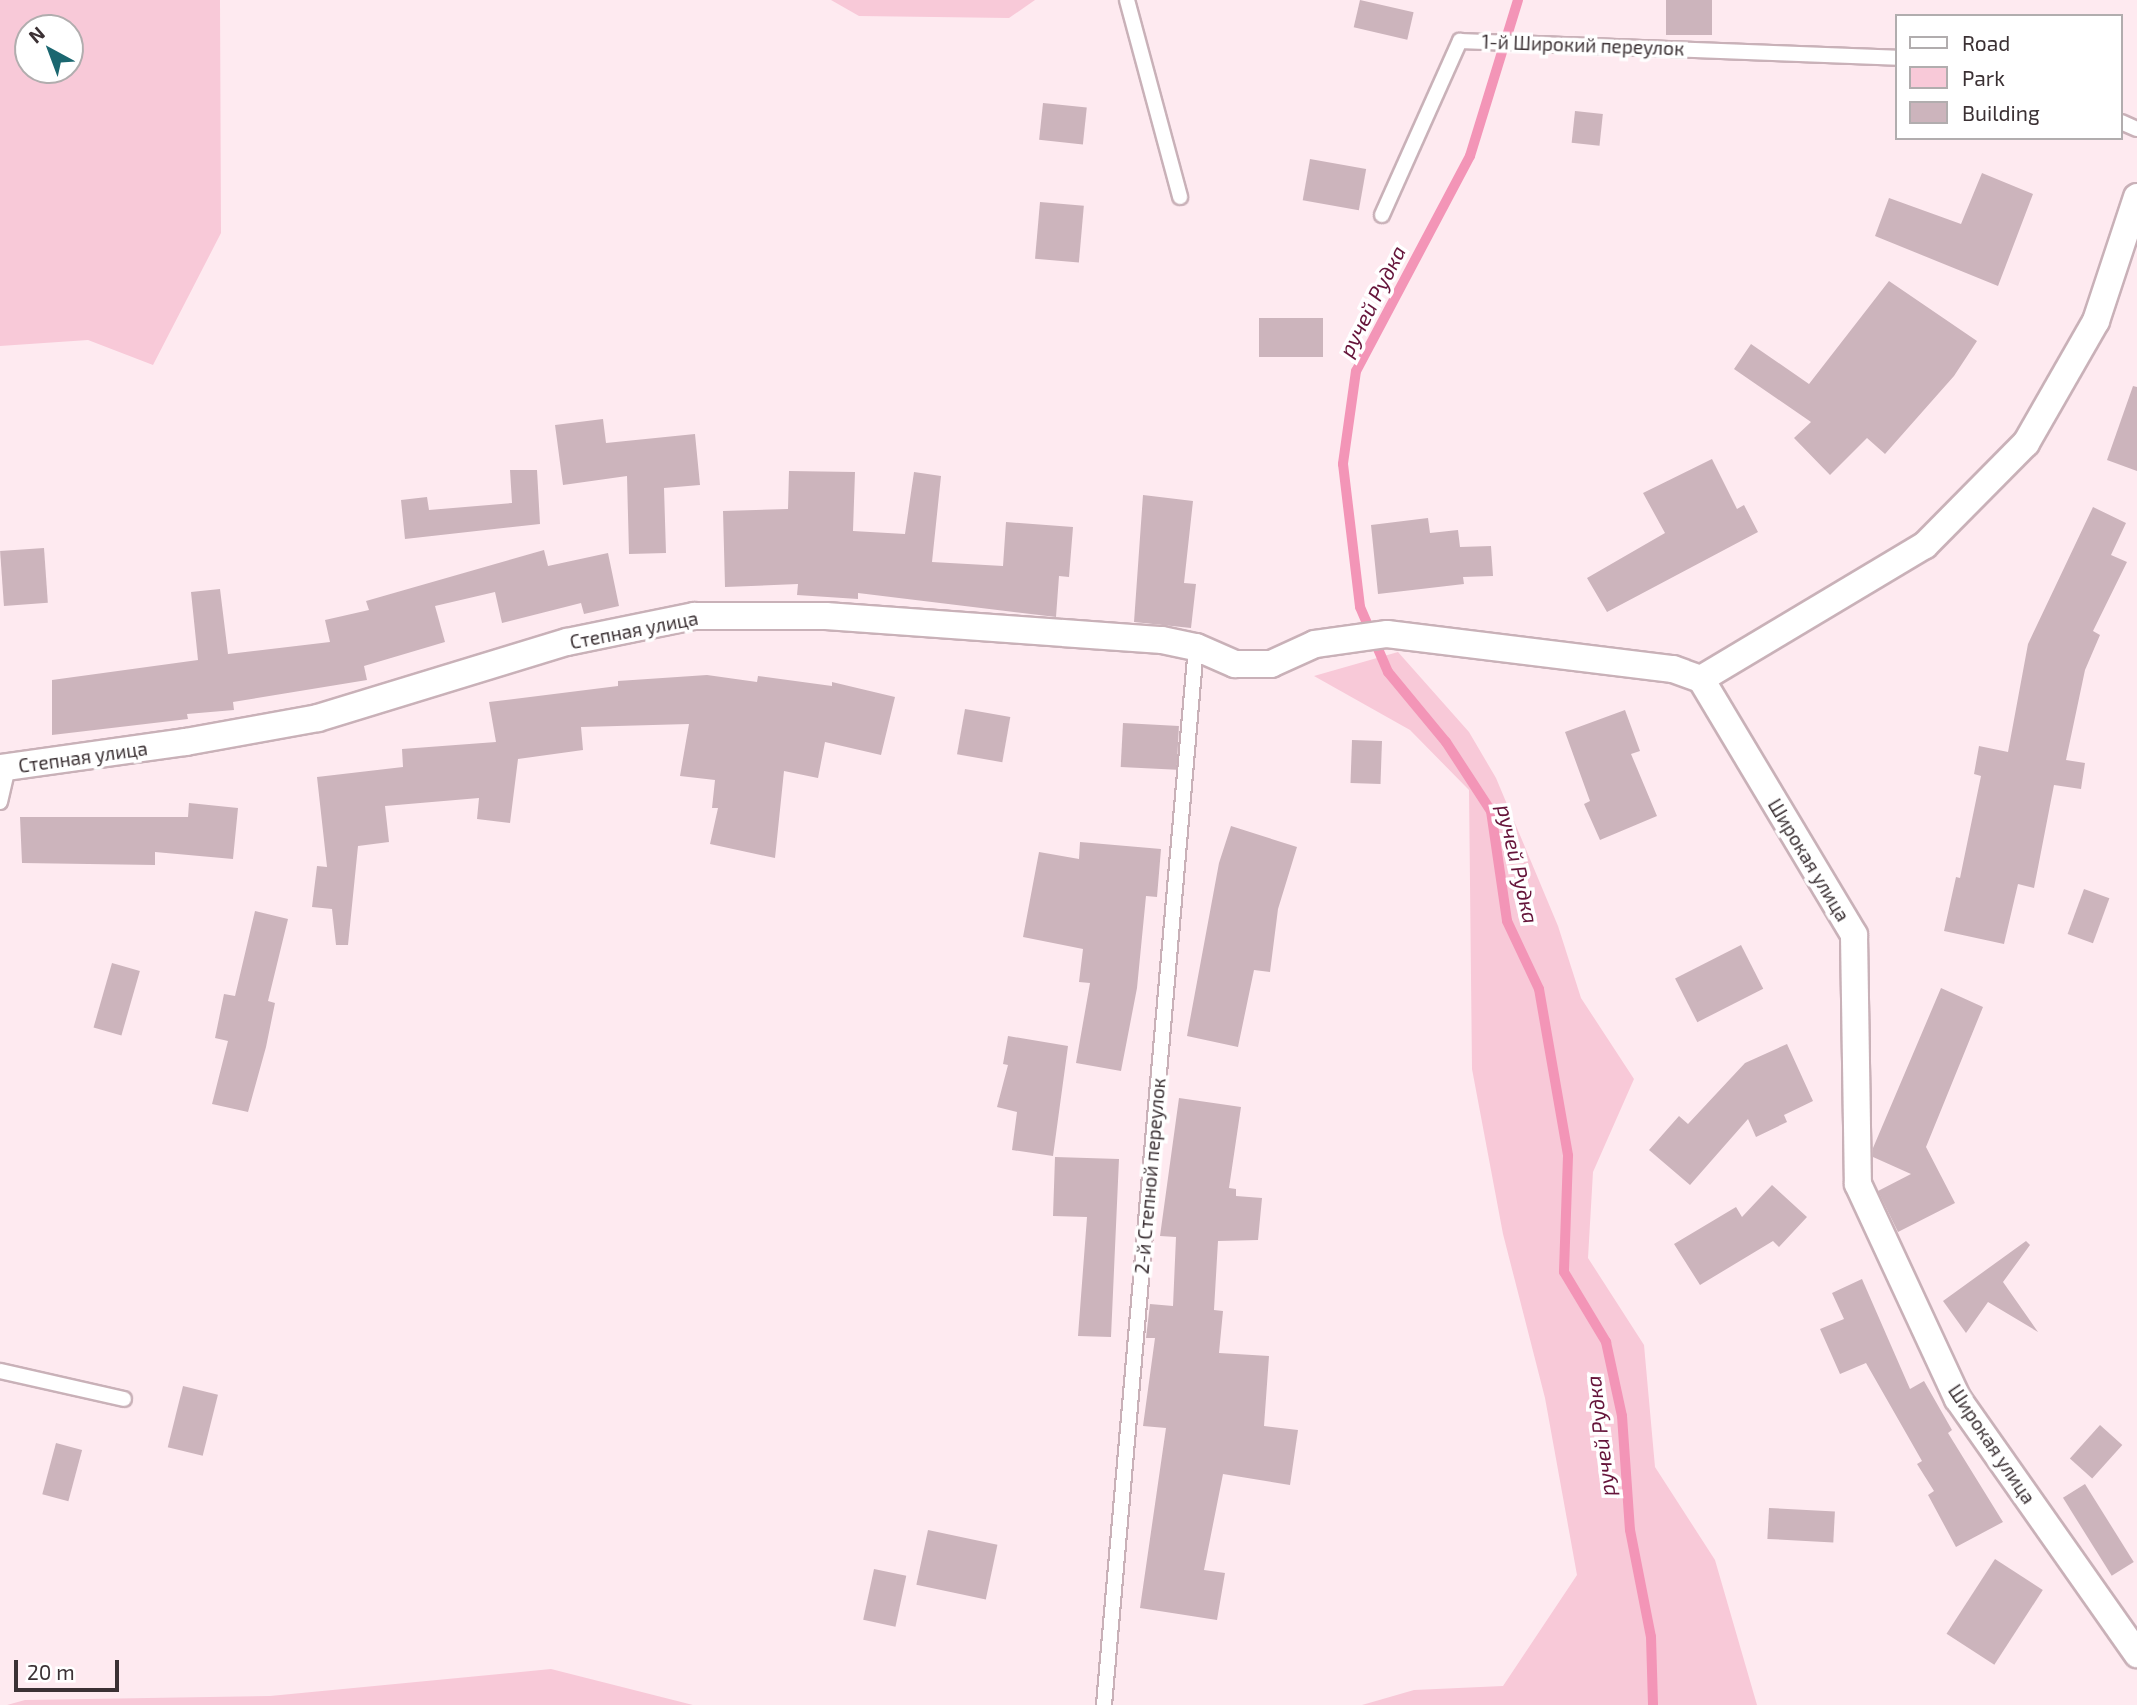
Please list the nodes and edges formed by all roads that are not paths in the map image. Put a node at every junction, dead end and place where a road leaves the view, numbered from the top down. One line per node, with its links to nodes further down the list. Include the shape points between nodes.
1 (1127, 0): 3 (lane)
2 (1896, 58): 5 (lane, 1-й Широкий переулок, via 1460,41)
3 (1180, 197)
4 (2137, 197): 7 (street, via 2096,321 2026,443 1925,545)
5 (1382, 215)
6 (1196, 647): 7 (street, Степная улица, via 1236,664 1271,664 1315,644 1387,634 1673,669); 8 (street, Степная улица, via 1162,640 826,616 694,617 567,642 317,718); 13 (lane, 2-й Степной переулок)
7 (1701, 679): 12 (street, Широкая улица, via 1854,935 1858,1184 1958,1399)
8 (4, 768): 9 (lane)
9 (0, 802)
10 (0, 1371): 11 (lane)
11 (124, 1399)
12 (2137, 1654)
13 (1104, 1705)

